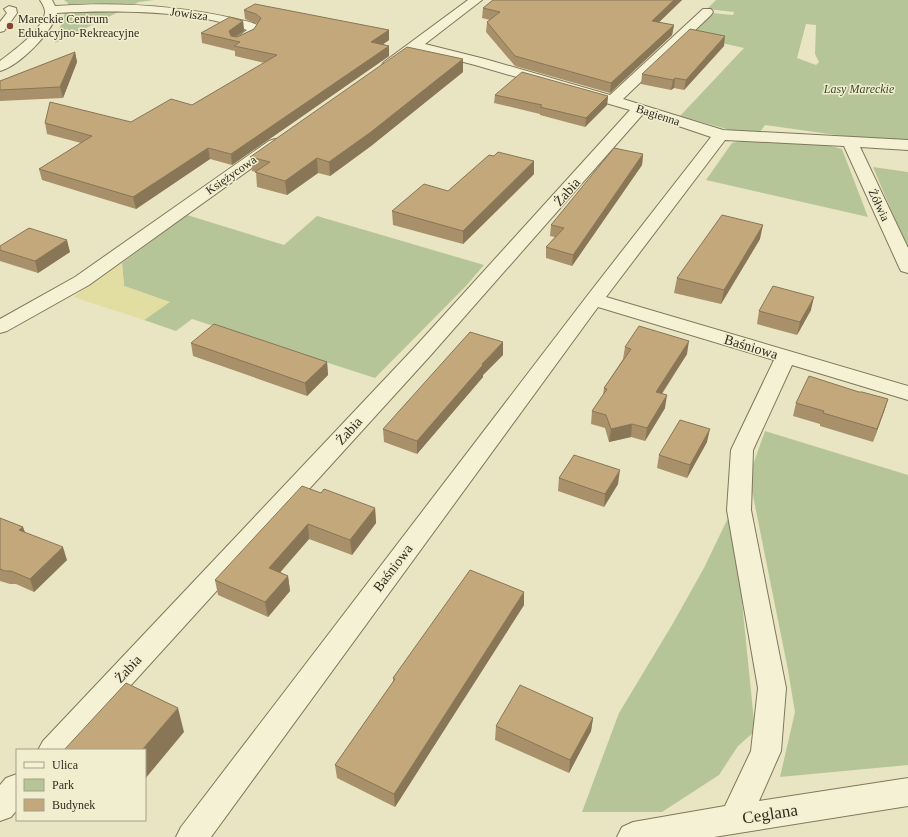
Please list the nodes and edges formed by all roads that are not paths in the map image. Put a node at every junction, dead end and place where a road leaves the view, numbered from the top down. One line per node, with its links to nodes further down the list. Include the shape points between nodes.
1 (476, 0): 7 (street)
2 (49, 5): 6 (street, Jowisza, via 187,13 242,23 255,29); 8 (street, via 50,16 45,28)
3 (10, 9): 5 (lane, via 12,13)
4 (707, 12): 10 (street)
5 (2, 23)
6 (238, 42)
7 (415, 46): 9 (street); 10 (street, Bagienna)
8 (0, 67)
9 (377, 73)
10 (613, 100): 11 (street, Bagienna)
11 (640, 108): 13 (street, Bagienna); 21 (street, Żabia, via 552,209)
12 (288, 135): 18 (street, Księżycowa, via 82,281)
13 (721, 135): 14 (street, Bagienna); 17 (street, Baśniowa)
14 (850, 143): 15 (street, Bagienna); 16 (street, Żółwia)
15 (908, 145)
16 (908, 267)
17 (594, 300): 19 (street, Baśniowa); 26 (street, Baśniowa)
18 (0, 327)
19 (786, 357): 20 (street, Baśniowa); 25 (street, via 742,450 739,510 772,688 766,750)
20 (908, 393)
21 (54, 749)
22 (16, 789): 24 (street)
23 (908, 792): 25 (street, Ceglana)
24 (0, 807)
25 (735, 819): 27 (street, Ceglana)
26 (192, 837)
27 (634, 837)

